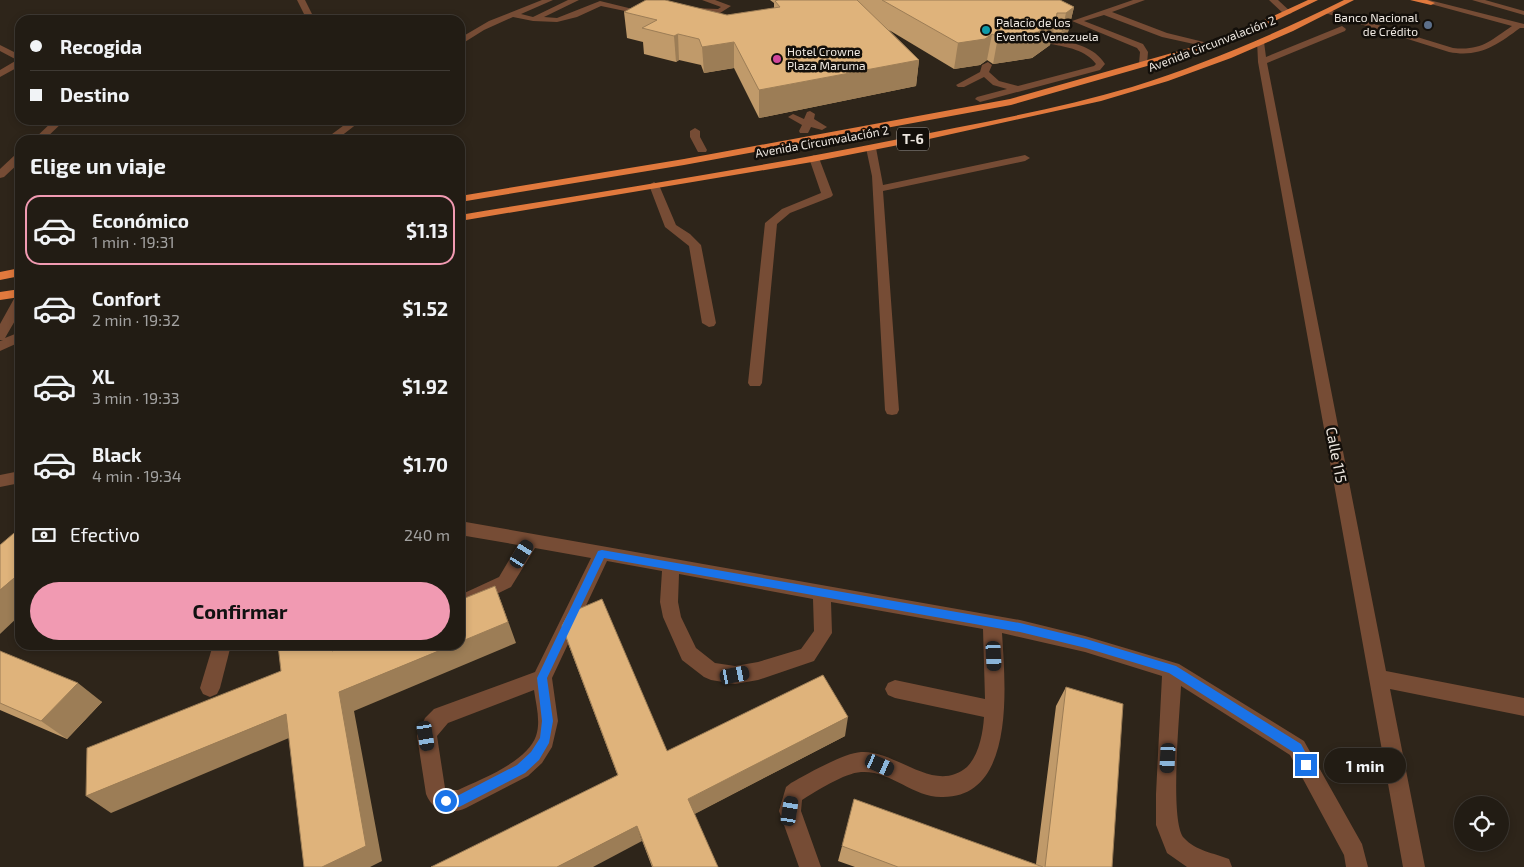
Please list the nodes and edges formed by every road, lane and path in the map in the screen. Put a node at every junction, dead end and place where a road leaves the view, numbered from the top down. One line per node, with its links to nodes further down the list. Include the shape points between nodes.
1 (302, 0): 20 (street)
2 (549, 0): 19 (street)
3 (575, 0): 22 (street)
4 (706, 0): 14 (street, via 727,6 720,11 707,12)
5 (1141, 0): 15 (street)
6 (1273, 0): 18 (street)
7 (1314, 0): 18 (highway, Avenida Circunvalación 2 / T-6)
8 (1350, 0): 16 (highway, Avenida Circunvalación 2 / T-6)
9 (1414, 0): 13 (highway)
10 (1420, 0): 13 (street)
11 (1476, 0): 17 (street)
12 (602, 1): 21 (street, via 645,9); 22 (street, via 565,18)
13 (1435, 1): 23 (street)
14 (682, 8)
15 (1104, 12): 28 (street, via 1165,35); 32 (street, via 1076,21 1140,46 1144,52)
16 (1326, 12): 23 (street, via 1470,53 1481,51); 27 (highway, Avenida Circunvalación 2 / T-6)
17 (1524, 12)
18 (1288, 13): 28 (highway, Avenida Circunvalación 2 / T-6)
19 (512, 14): 22 (street); 25 (street)
20 (309, 15)
21 (660, 16)
22 (533, 19)
23 (1522, 25)
24 (1342, 29): 31 (street)
25 (465, 38)
26 (1054, 42): 35 (street, via 1093,55 1101,64 1097,68)
27 (1260, 42): 31 (street, Calle 115); 45 (highway, Avenida Circunvalación 2 / T-6, via 1185,72 1102,98)
28 (1212, 44): 32 (highway, Avenida Circunvalación 2 / T-6)
29 (0, 48): 30 (street)
30 (15, 56)
31 (1262, 62): 78 (street, Calle 115)
32 (1143, 64): 53 (highway, Avenida Circunvalación 2 / T-6, via 1011,102)
33 (15, 65): 34 (street)
34 (0, 74)
35 (1019, 89): 35 (street, via 996,83 986,69 977,78 961,85 983,91 985,95 980,99)
36 (810, 114): 40 (street, via 809,120)
37 (793, 117): 42 (street, via 807,124)
38 (54, 125): 43 (street)
39 (350, 125): 44 (street)
40 (822, 128)
41 (695, 131): 46 (street)
42 (804, 131)
43 (44, 135)
44 (336, 135)
45 (871, 148): 47 (highway, Avenida Circunvalación 2 / T-6); 52 (street)
46 (702, 150)
47 (814, 158): 51 (highway, Avenida Circunvalación 2 / T-6); 64 (street, via 827,195 786,211 771,223)
48 (1024, 158): 52 (street)
49 (15, 161): 50 (street)
50 (0, 175)
51 (654, 185): 54 (highway, Avenida Circunvalación 2 / T-6); 60 (street, via 671,227 695,244)
52 (878, 189): 65 (street)
53 (465, 198)
54 (465, 217)
55 (15, 273): 56 (highway)
56 (0, 276)
57 (15, 294): 58 (highway)
58 (0, 296)
59 (15, 309): 61 (street)
60 (708, 323)
61 (0, 336)
62 (15, 339): 63 (street)
63 (0, 347)
64 (755, 383)
65 (892, 410)
66 (15, 478): 67 (street)
67 (0, 480)
68 (465, 529): 69 (street)
69 (530, 541): 70 (street); 73 (street, via 505,582)
70 (602, 553): 71 (street); 77 (street)
71 (671, 566): 72 (street); 72 (street, via 669,602 672,617 689,654 711,671 735,675 758,671 807,654 824,633)
72 (822, 592): 74 (street)
73 (465, 602)
74 (992, 622): 76 (street, via 1086,644); 82 (street)
75 (221, 650): 79 (street)
76 (1172, 670): 84 (street, via 1167,825 1175,846 1189,857); 85 (street, via 1297,748 1354,852)
77 (542, 678): 77 (street, via 441,716 432,725 426,736 436,794 446,801 459,801 521,769 535,756 545,740 548,721)
78 (1378, 678): 81 (street); 86 (street, Calle 115)
79 (210, 688)
80 (895, 690): 82 (street)
81 (1524, 707)
82 (995, 710): 83 (street, via 991,745 980,769 964,783 942,787 860,761 793,794 790,811)
83 (810, 867)
84 (1221, 867)
85 (1357, 867)
86 (1414, 867)

